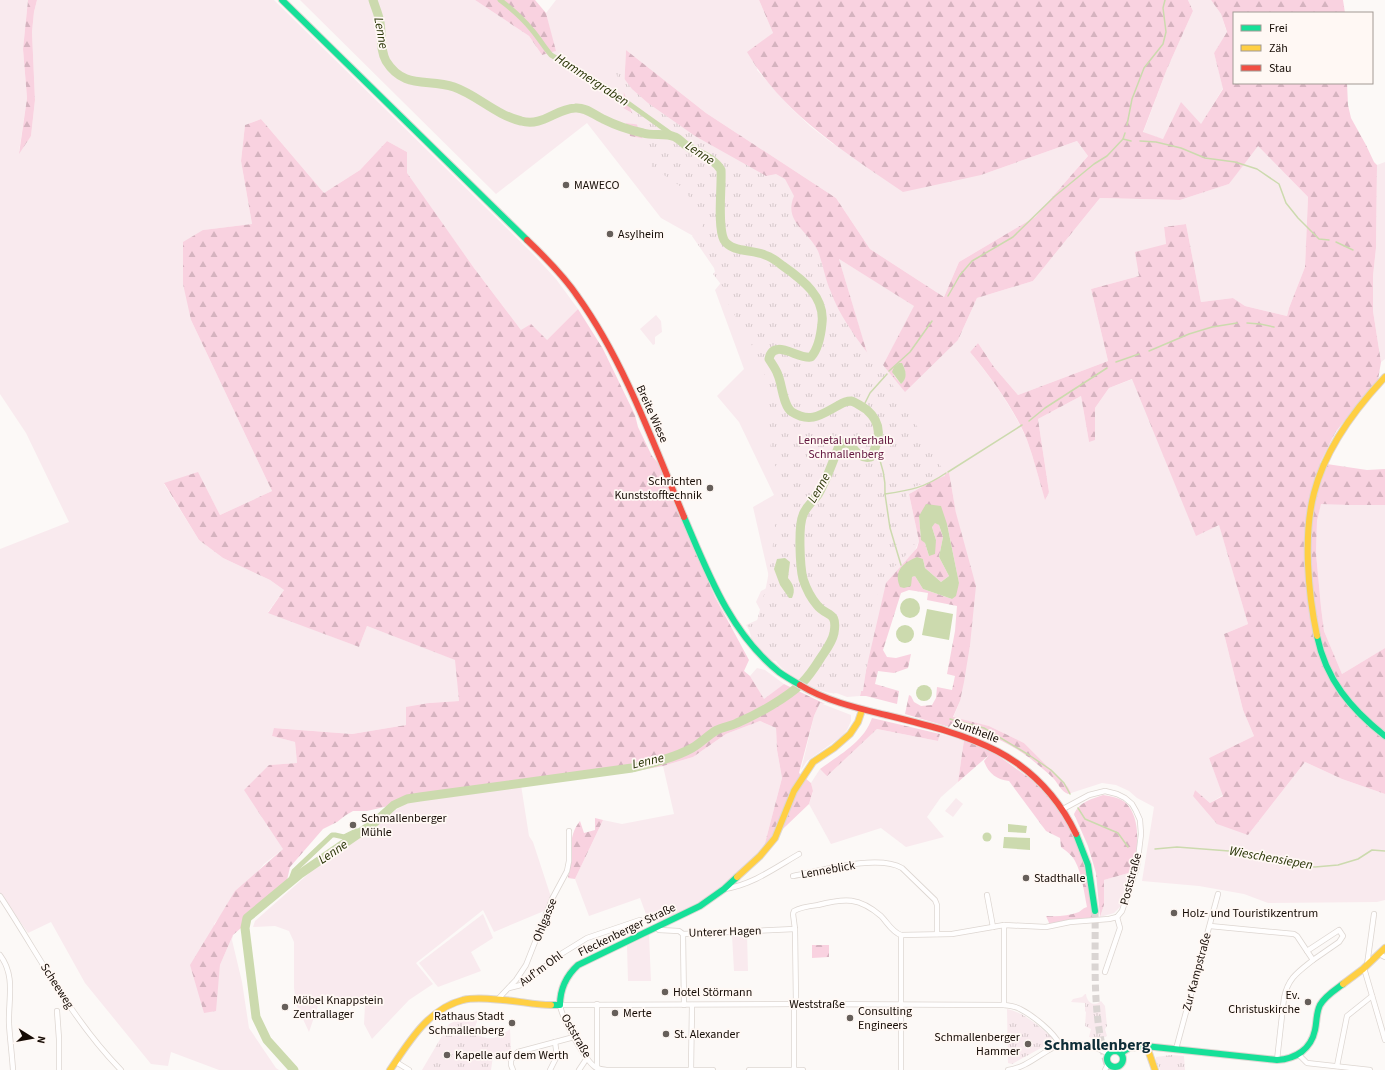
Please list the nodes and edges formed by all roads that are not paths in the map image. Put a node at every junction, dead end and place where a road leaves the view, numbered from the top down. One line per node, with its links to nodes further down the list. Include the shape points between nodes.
1 (282, 0): 3 (main road, Breite Wiese, via 549,262 584,306 627,385 717,593 737,627 772,667 789,680)
2 (1385, 377): 5 (main road, via 1348,422 1321,473 1310,512 1309,562 1316,629 1328,670 1340,693 1352,708)
3 (827, 699): 4 (main road, Sunthelle)
4 (862, 710): 6 (main road, Sunthelle, via 954,733 989,746 1030,772); 10 (main road, Fleckenberger Straße, via 850,734 813,762 802,776 780,828 768,847)
5 (1385, 736)
6 (1063, 809): 14 (main road, Sunthelle, via 1077,833 1086,858); 16 (street, Poststraße, via 1089,795 1108,792 1129,801 1136,811 1141,824 1141,840 1135,874 1122,911)
7 (569, 831): 34 (street, Ohlgasse, via 567,871 552,900 528,961)
8 (799, 854): 10 (street, Fleckenberger Straße, via 753,880)
9 (793, 876): 24 (street, Lenneblick, via 851,864 897,865 935,900)
10 (724, 889): 20 (main road, Fleckenberger Straße, via 700,906)
11 (1218, 894): 19 (street, Zur Kampstraße)
12 (987, 895): 21 (street)
13 (0, 896): 65 (street, Scheeweg, via 58,990 100,1048)
14 (1095, 911)
15 (1374, 914): 32 (street)
16 (1117, 917): 18 (street, Poststraße, via 1046,927); 33 (street, Poststraße, via 1120,928)
17 (640, 920): 34 (street, Auf'm Ohl, via 587,938 561,954 521,985)
18 (1004, 925): 21 (street, Poststraße); 43 (street)
19 (1210, 926): 27 (street, via 1294,934); 50 (street, Zur Kampstraße)
20 (657, 927): 23 (street, Unterer Hagen, via 659,930); 40 (main road, Fleckenberger Straße, via 578,965 563,984)
21 (993, 927): 24 (street, Poststraße)
22 (795, 929): 23 (street, Unterer Hagen); 25 (street, via 795,910 848,899 869,906); 38 (street)
23 (683, 934): 41 (street)
24 (937, 934): 25 (street, Poststraße)
25 (901, 935): 39 (street)
26 (1385, 948): 28 (main road)
27 (1307, 951): 31 (street); 31 (street, via 1339,930 1342,936 1340,942)
28 (1379, 954): 30 (street); 32 (main road)
29 (0, 955): 63 (street, via 11,980 9,1022)
30 (1385, 957)
31 (1313, 960): 55 (street, via 1294,976 1286,990)
32 (1366, 966): 35 (street); 53 (main road, via 1321,1003 1313,1037)
33 (1106, 972)
34 (509, 988): 36 (street, Ohlgasse)
35 (1372, 996): 46 (street); 58 (street, via 1347,1016)
36 (498, 999): 40 (main road); 56 (main road, via 468,1000 441,1008 418,1030)
37 (597, 1004): 40 (street, Weststraße); 41 (street, Weststraße); 60 (street)
38 (795, 1004): 39 (street, Weststraße); 42 (street, Weststraße); 75 (street)
39 (901, 1004): 43 (street, Weststraße); 77 (street)
40 (560, 1005): 45 (street, Oststraße)
41 (684, 1005): 42 (street, Weststraße)
42 (692, 1005): 72 (street)
43 (1004, 1005): 48 (street, Weststraße, via 1014,1006 1030,1015 1055,1036)
44 (57, 1010): 64 (street)
45 (574, 1037): 47 (street); 54 (street, Oststraße)
46 (1385, 1040)
47 (556, 1042): 68 (street, via 518,1052 512,1060); 69 (street, via 557,1056)
48 (1060, 1045): 52 (street, via 1080,1043); 62 (street)
49 (1147, 1047): 50 (main road); 51 (main road, via 1135,1047); 79 (main road)
50 (1176, 1049): 55 (main road)
51 (1120, 1053): 52 (main road, via 1113,1051); 61 (main road, via 1123,1060)
52 (1108, 1054): 59 (main road)
53 (1299, 1055): 55 (main road, via 1288,1060); 57 (street, via 1304,1061)
54 (587, 1058): 60 (street, Oststraße); 70 (street)
55 (1277, 1060)
56 (396, 1062): 66 (main road); 67 (street)
57 (1315, 1064): 58 (street); 80 (street)
58 (1337, 1066): 81 (street)
59 (1107, 1067): 61 (main road)
60 (597, 1068): 71 (street, Oststraße)
61 (1121, 1068)
62 (1016, 1069): 78 (street)
63 (13, 1070)
64 (59, 1070)
65 (121, 1070)
66 (390, 1070)
67 (409, 1070)
68 (513, 1070)
69 (550, 1070)
70 (579, 1070)
71 (683, 1070): 72 (street, Oststraße)
72 (691, 1070): 73 (street, Oststraße)
73 (713, 1070)
74 (749, 1070): 75 (street)
75 (794, 1070): 76 (street)
76 (803, 1070)
77 (901, 1070)
78 (1008, 1070)
79 (1155, 1070)
80 (1317, 1070)
81 (1370, 1070)

